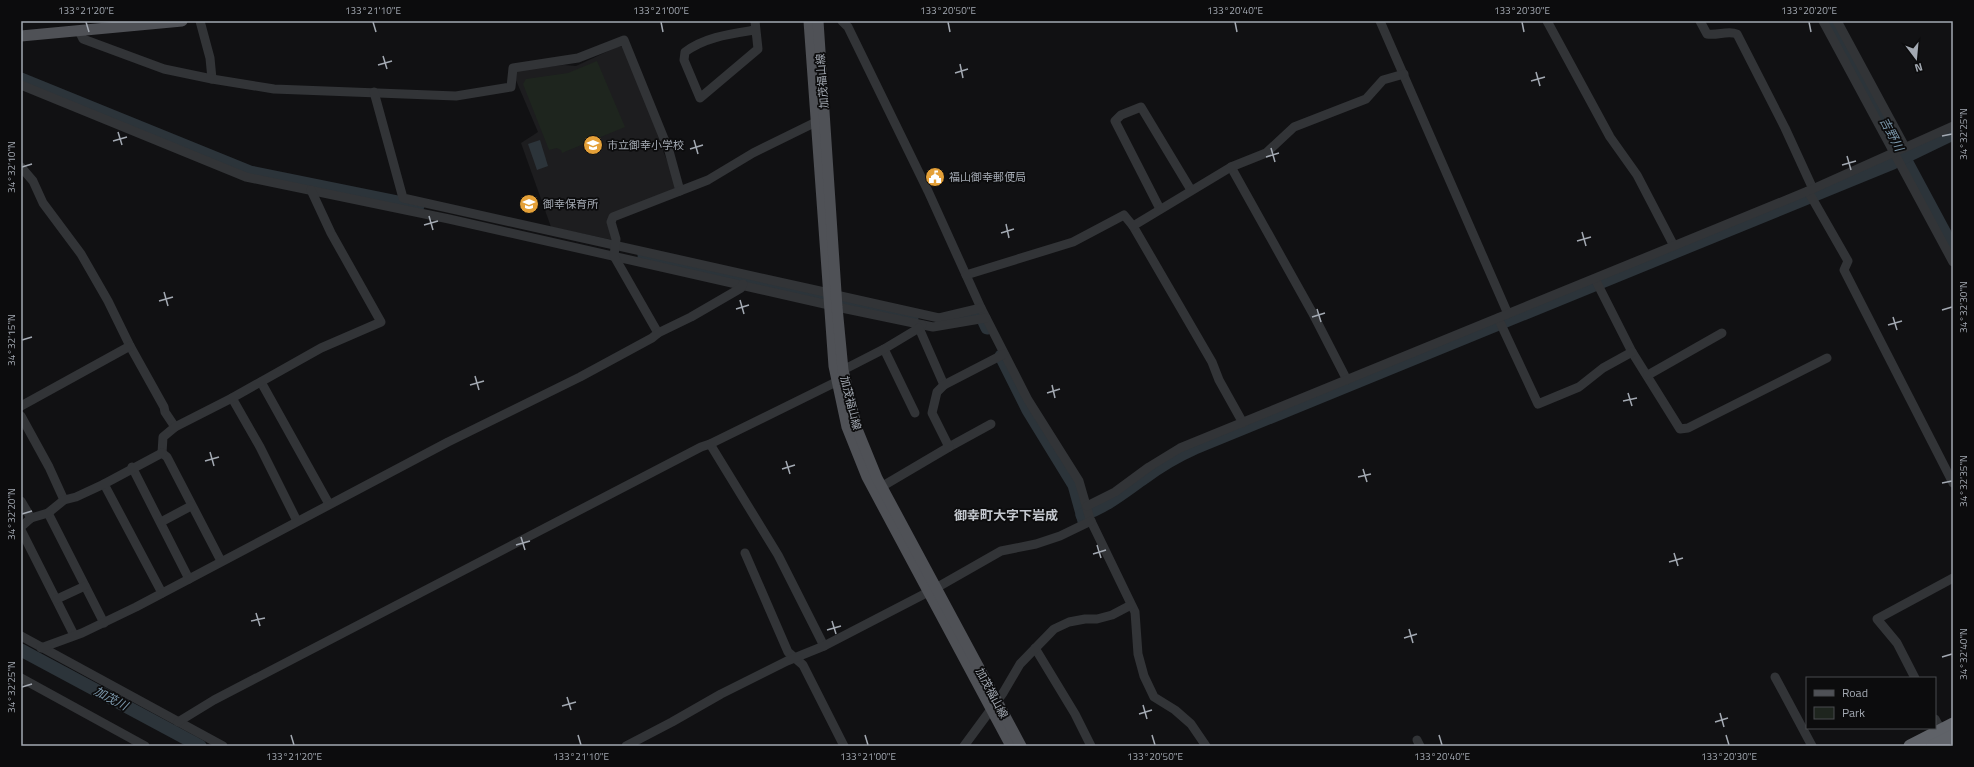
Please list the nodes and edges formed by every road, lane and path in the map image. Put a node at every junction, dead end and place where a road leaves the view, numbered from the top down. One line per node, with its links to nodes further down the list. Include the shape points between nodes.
1 (182, 21): 12 (main road)
2 (200, 21): 15 (street, via 210,58)
3 (809, 21): 18 (main road, 加茂福山線)
4 (818, 21): 35 (main road, 加茂福山線)
5 (842, 21): 32 (street, via 852,35)
6 (1380, 21): 14 (street)
7 (1547, 21): 29 (street, via 1610,137 1637,175)
8 (1700, 21): 26 (street, via 1707,34 1737,34 1785,128)
9 (1823, 21): 20 (street)
10 (1837, 21): 20 (street)
11 (755, 26): 11 (street, via 695,45 685,52 684,60 700,98 758,49)
12 (79, 31): 13 (main road); 15 (street, via 83,39 164,68)
13 (21, 36)
14 (1404, 74): 21 (street, via 1383,80 1366,99 1294,127 1266,153); 37 (street)
15 (212, 79): 17 (street, via 274,89)
16 (21, 85): 23 (street, via 246,177)
17 (374, 92): 25 (street, via 456,96 511,87 513,68 578,58 624,40 669,151); 30 (street, via 403,198)
18 (816, 122): 25 (street, via 708,180); 35 (main road, 加茂福山線)
19 (1953, 126): 20 (street)
20 (1899, 153): 26 (street); 31 (street)
21 (1230, 167): 24 (street); 50 (street, via 1312,312)
22 (22, 172): 43 (street, via 33,181 43,203 81,254)
23 (311, 190): 30 (street); 51 (street, via 381,322 321,348)
24 (1191, 190): 27 (street); 27 (street, via 1141,107 1121,115 1115,121)
25 (680, 191): 30 (street, via 613,217 610,222 616,239)
26 (1811, 194): 29 (street); 65 (street, via 1848,261 1844,270)
27 (1160, 209): 28 (street)
28 (1133, 226): 32 (street, via 1124,215 1073,242); 58 (street, via 1212,362)
29 (1674, 246): 33 (street)
30 (615, 250): 34 (street); 35 (street); 41 (street)
31 (1953, 262)
32 (966, 275): 36 (street)
33 (1597, 283): 37 (street); 45 (street)
34 (743, 284): 35 (street); 41 (street, via 741,288 697,314)
35 (833, 300): 40 (street); 48 (main road, 加茂福山線); 52 (main road, 加茂福山線)
36 (981, 308): 39 (street); 40 (street)
37 (1508, 314): 38 (street)
38 (1498, 318): 45 (street, via 1538,404 1579,387 1603,368); 50 (street)
39 (984, 319): 40 (street, via 934,327); 46 (street)
40 (922, 322): 44 (street); 53 (street)
41 (658, 333): 70 (street, via 580,377)
42 (1722, 333): 49 (street)
43 (130, 346): 55 (street); 60 (street, via 165,412)
44 (884, 349): 48 (street); 56 (street)
45 (1632, 352): 49 (street)
46 (1002, 355): 53 (street); 73 (street, via 1079,481)
47 (1827, 358): 49 (street, via 1688,428 1680,429)
48 (843, 370): 52 (street); 67 (main road, 加茂福山線, via 856,429)
49 (1648, 375)
50 (1347, 380): 58 (street)
51 (261, 382): 54 (street); 70 (street)
52 (836, 382): 61 (street); 67 (main road, 加茂福山線, via 847,427)
53 (944, 385): 62 (street, via 937,392 932,413)
54 (232, 398): 60 (street); 75 (street)
55 (21, 406)
56 (915, 412)
57 (21, 416): 68 (street)
58 (1243, 423): 73 (street, via 1180,448)
59 (991, 424): 62 (street)
60 (176, 427): 63 (street, via 164,437)
61 (710, 444): 90 (street, via 778,555); 98 (street, via 694,450 214,700)
62 (949, 447): 67 (street)
63 (162, 453): 64 (street); 71 (street, via 167,457)
64 (132, 467): 66 (street); 76 (street)
65 (1953, 482)
66 (104, 484): 68 (street); 84 (street)
67 (878, 489): 83 (main road, 加茂福山線)
68 (64, 500): 72 (street)
69 (21, 501): 74 (street)
70 (328, 504): 75 (street)
71 (191, 506): 76 (street); 79 (street)
72 (48, 513): 74 (street); 82 (street)
73 (1088, 513): 83 (street, via 1060,536 1001,551); 86 (street)
74 (31, 518): 77 (street)
75 (298, 521): 79 (street)
76 (161, 522): 80 (street)
77 (21, 529): 85 (street)
78 (744, 553): 93 (street, via 788,652)
79 (221, 561): 80 (street)
80 (189, 578): 84 (street)
81 (1953, 578): 95 (street, via 1877,619 1897,643)
82 (85, 586): 85 (street); 87 (street)
83 (932, 589): 90 (street); 97 (main road, 加茂福山線)
84 (162, 593): 87 (street)
85 (57, 599): 88 (street)
86 (1131, 605): 92 (street, via 1097,619 1085,618 1069,622 1054,629); 111 (street, via 1135,612 1138,654 1144,676 1154,697 1191,724)
87 (104, 623): 88 (street)
88 (74, 634): 91 (street)
89 (21, 636): 91 (street)
90 (824, 646): 93 (street)
91 (41, 648): 98 (street)
92 (1035, 648): 97 (street, via 1020,664); 110 (street)
93 (795, 659): 105 (street, via 721,694); 106 (street, via 803,665)
94 (1775, 677): 112 (street)
95 (1914, 677)
96 (21, 678): 103 (street)
97 (994, 705): 107 (street); 108 (main road, 加茂福山線); 109 (main road, 加茂福山線)
98 (178, 722): 104 (street)
99 (1953, 724): 100 (highway)
100 (1938, 725)
101 (1933, 729): 113 (highway)
102 (1953, 736): 114 (highway)
103 (145, 746)
104 (223, 746)
105 (626, 746)
106 (844, 746)
107 (964, 746)
108 (1011, 746)
109 (1021, 746)
110 (1091, 746)
111 (1206, 746)
112 (1812, 746)
113 (1910, 746)
114 (1933, 746)

